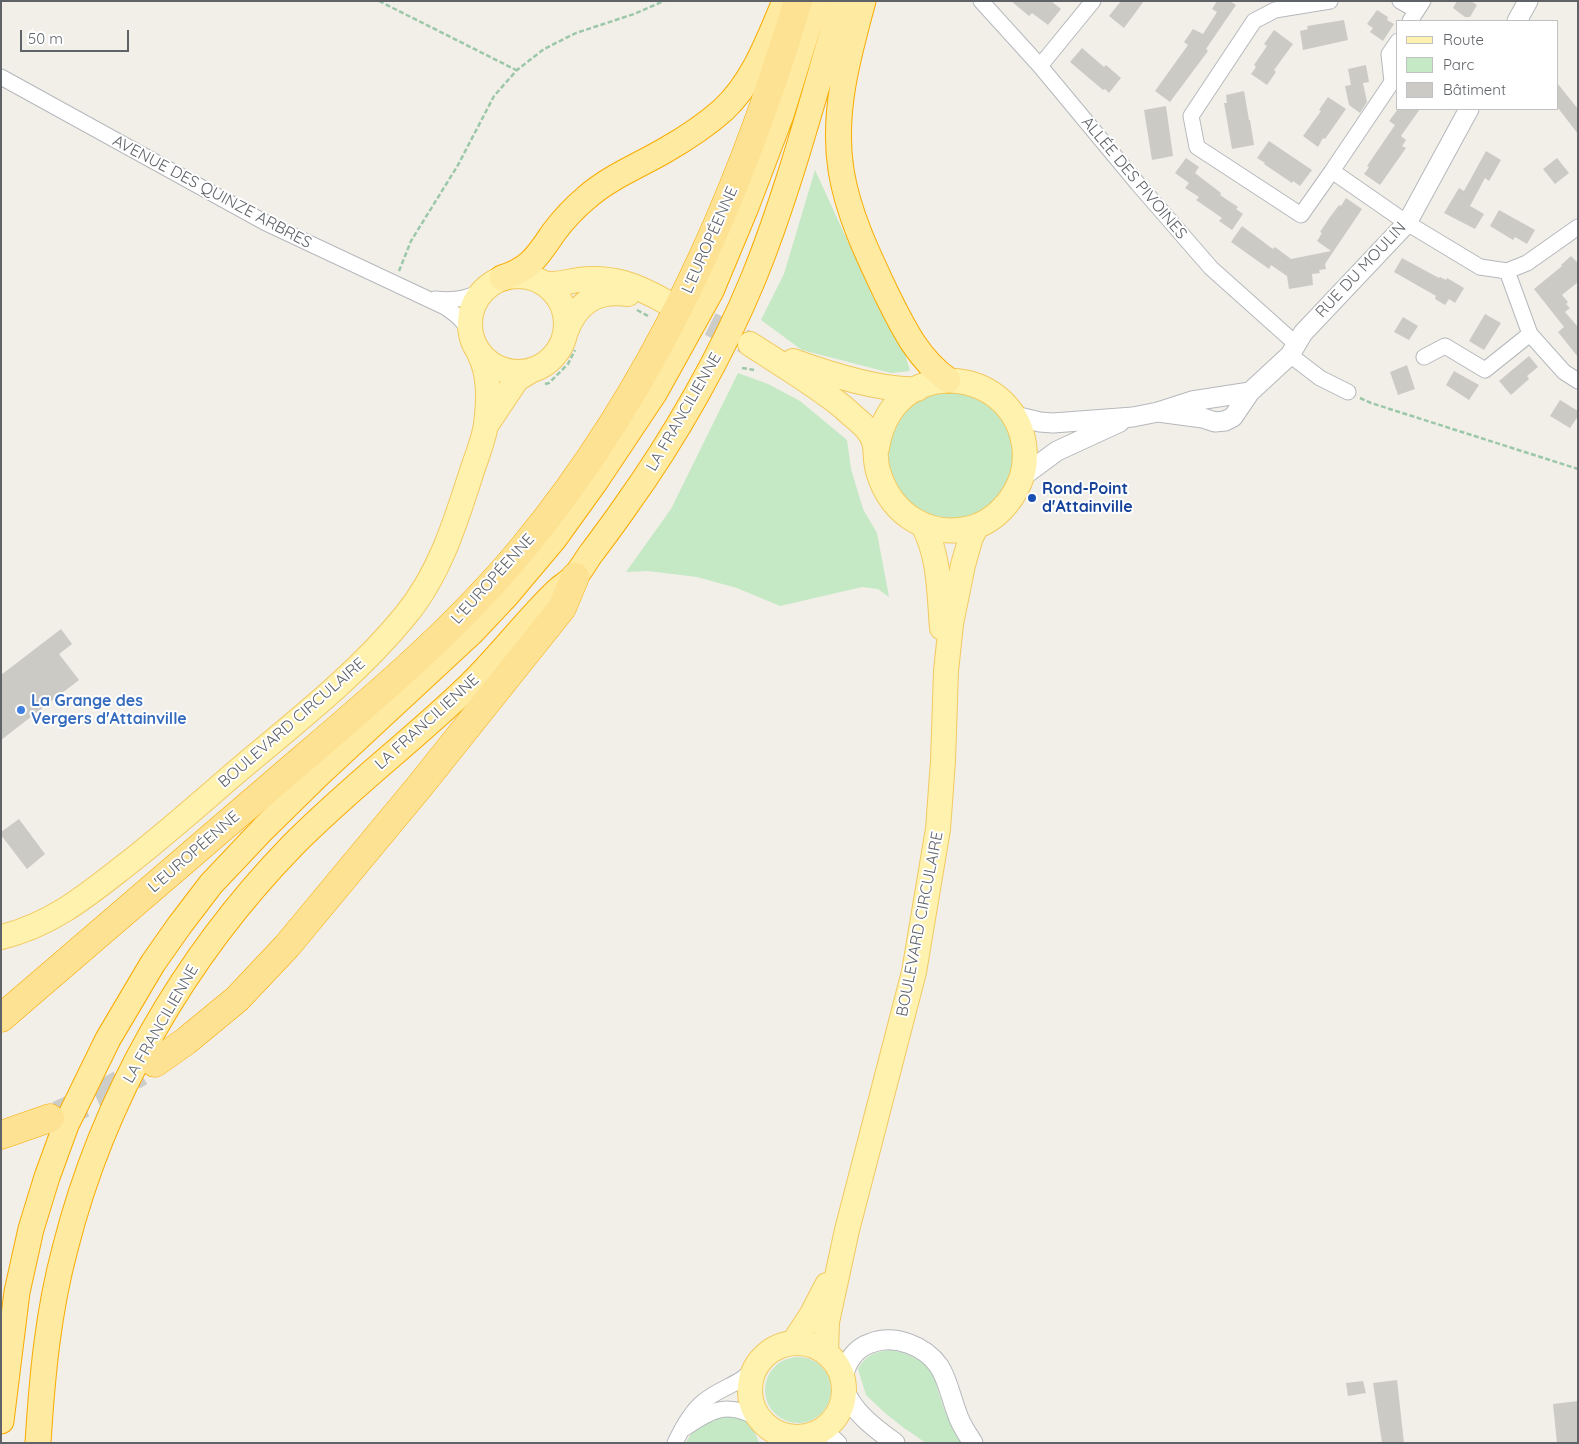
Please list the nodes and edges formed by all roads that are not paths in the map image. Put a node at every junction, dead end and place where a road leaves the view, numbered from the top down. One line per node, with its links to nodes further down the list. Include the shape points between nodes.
1 (785, 1): 21 (highway, via 767,45 748,79 724,109 688,137 620,174 587,197 555,230 534,261 519,272)
2 (798, 1): 44 (highway, L'EUROPÉENNE, via 740,170 700,265 638,383 566,493 499,575 436,640 346,722)
3 (816, 1): 53 (highway, via 781,115 711,291 655,392 596,482 554,539 473,631 319,774 211,884 130,1000 66,1125 31,1229 17,1292)
4 (842, 1): 41 (highway, LA FRANCILIENNE, via 795,159 754,278 692,402 646,478)
5 (863, 1): 30 (highway, via 842,83 839,122 841,170 863,244 902,324 919,353)
6 (981, 1): 14 (street, ALLÉE DES PIVOINES)
7 (1092, 1): 14 (street)
8 (1330, 1): 17 (street, via 1274,10 1254,21 1191,116 1197,147 1301,215)
9 (1400, 1): 11 (street)
10 (1528, 1): 12 (street)
11 (1416, 11)
12 (1518, 20)
13 (1396, 44): 17 (street, via 1390,54 1392,82)
14 (1040, 66): 27 (street, ALLÉE DES PIVOINES, via 1211,268)
15 (1, 77): 23 (street, AVENUE DES QUINZE ARBRES, via 266,224)
16 (1468, 110): 18 (street, RUE DU MOULIN)
17 (1332, 171): 18 (street)
18 (1407, 223): 20 (street, via 1480,267); 27 (street, RUE DU MOULIN, via 1303,333)
19 (1578, 227): 20 (street, via 1527,263)
20 (1507, 271): 25 (street)
21 (495, 282): 22 (main road, via 517,276 531,277); 23 (street, AVENUE DES QUINZE ARBRES, via 476,295 453,301); 26 (main road, via 477,297 471,311 470,326)
22 (543, 283): 24 (main road, via 562,305 566,318); 24 (main road, via 605,279 637,287 666,302 618,293 601,294 580,307)
23 (426, 298): 26 (street, AVENUE DES QUINZE ARBRES, via 462,320)
24 (565, 334): 29 (main road, via 559,348)
25 (1530, 334): 28 (street, via 1486,370 1445,346); 31 (street, via 1564,372)
26 (476, 346): 29 (main road, via 490,363 510,372); 36 (main road, BOULEVARD CIRCULAIRE, via 487,372)
27 (1293, 349): 33 (street, ALLÉE DES PIVOINES, via 1320,378); 35 (street, RUE DU MOULIN, via 1250,392 1233,417 1224,421 1158,412)
28 (1424, 356)
29 (537, 368): 36 (main road, BOULEVARD CIRCULAIRE, via 517,378)
30 (948, 380): 32 (main road); 34 (main road, via 980,386 1006,404)
31 (1578, 381)
32 (917, 388): 37 (main road, via 890,412 880,432); 37 (main road, via 890,388 827,373 750,344 826,394 867,429)
33 (1348, 392)
34 (1015, 416): 35 (street, RUE DU MOULIN, via 1053,423); 38 (main road, via 1023,434 1026,457)
35 (1132, 417): 38 (street, RUE DU MOULIN, via 1057,451)
36 (486, 425): 43 (main road, BOULEVARD CIRCULAIRE, via 453,528 432,574 406,615 363,663 79,902 43,923)
37 (877, 448): 39 (main road, via 877,468 883,487 894,504 909,518)
38 (1023, 476): 40 (main road, via 1015,495 1002,511)
39 (923, 525): 40 (main road, via 941,530); 42 (main road, BOULEVARD CIRCULAIRE, via 936,563)
40 (977, 526): 42 (main road, BOULEVARD CIRCULAIRE, via 959,584)
41 (575, 577): 45 (highway, via 562,608 287,946 237,999); 58 (highway, LA FRANCILIENNE, via 556,591 470,685 291,847 210,942 171,1000 138,1058 99,1143 76,1209 54,1300 42,1377)
42 (946, 671): 48 (main road, BOULEVARD CIRCULAIRE, via 938,830 927,902 914,972)
43 (1, 937)
44 (1, 1018)
45 (155, 1063)
46 (50, 1118): 47 (highway)
47 (1, 1135)
48 (847, 1230): 49 (main road, BOULEVARD CIRCULAIRE, via 827,1286); 50 (main road, BOULEVARD CIRCULAIRE, via 828,1316)
49 (793, 1343): 50 (main road, via 805,1343); 51 (main road, via 778,1346)
50 (826, 1353): 52 (main road, via 835,1362)
51 (756, 1366): 54 (main road, via 750,1380 750,1400); 56 (street, via 745,1378 704,1400 692,1413)
52 (844, 1384): 55 (main road, via 842,1404 835,1418); 59 (street, via 851,1404); 60 (street, via 846,1367 858,1349 883,1340 912,1345 939,1367 957,1415)
53 (1, 1421)
54 (763, 1428): 56 (street, via 740,1410 722,1409 707,1415); 57 (main road)
55 (832, 1436): 57 (main road, via 814,1435)
56 (679, 1437)
57 (800, 1440)
58 (38, 1443)
59 (895, 1443)
60 (973, 1443)

